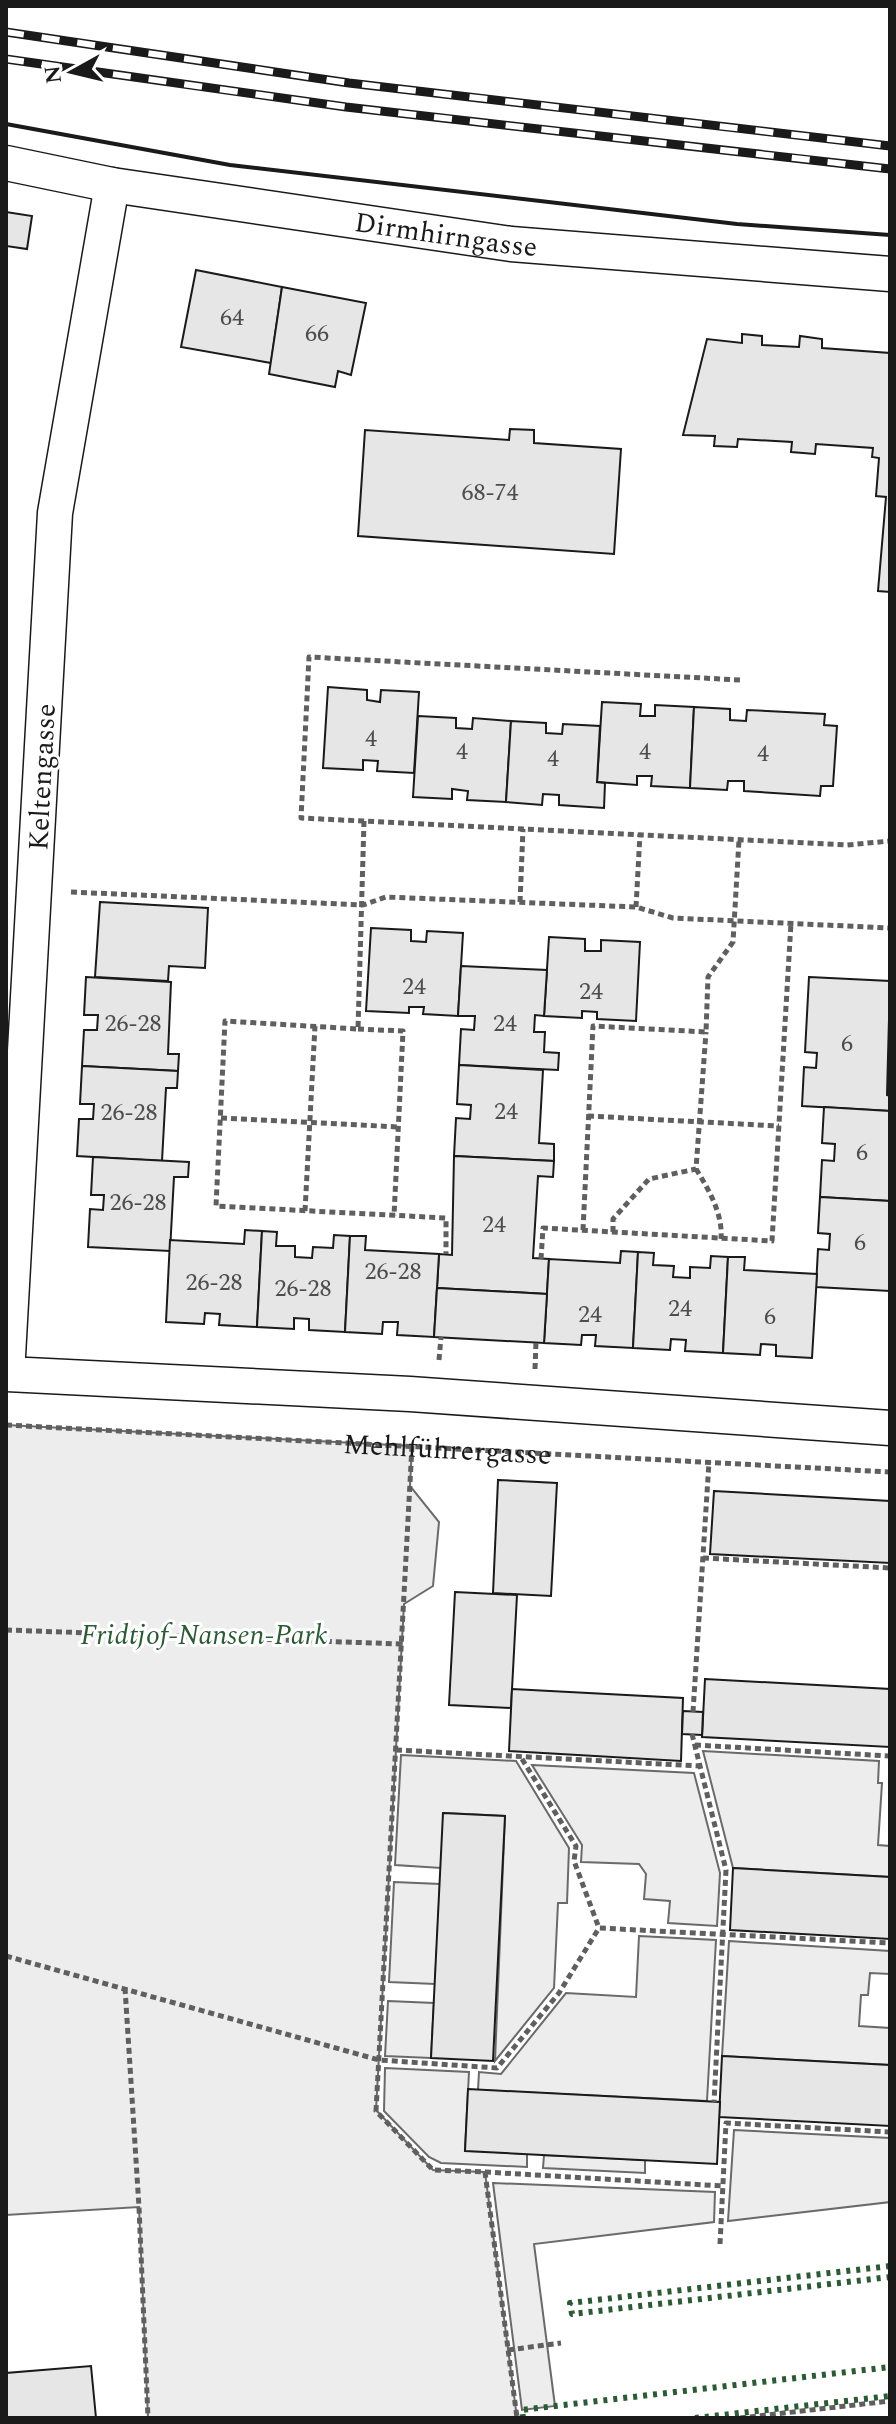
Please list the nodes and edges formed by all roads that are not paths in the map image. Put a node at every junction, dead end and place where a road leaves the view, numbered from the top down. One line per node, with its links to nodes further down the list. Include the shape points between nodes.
1 (6, 163): 2 (street, Dirmhirngasse)
2 (112, 185): 3 (street, Dirmhirngasse, via 511,244); 4 (street, Keltengasse, via 55,513)
3 (890, 274)
4 (7, 1374): 5 (street, Mehlführergasse, via 410,1394)
5 (890, 1428)

